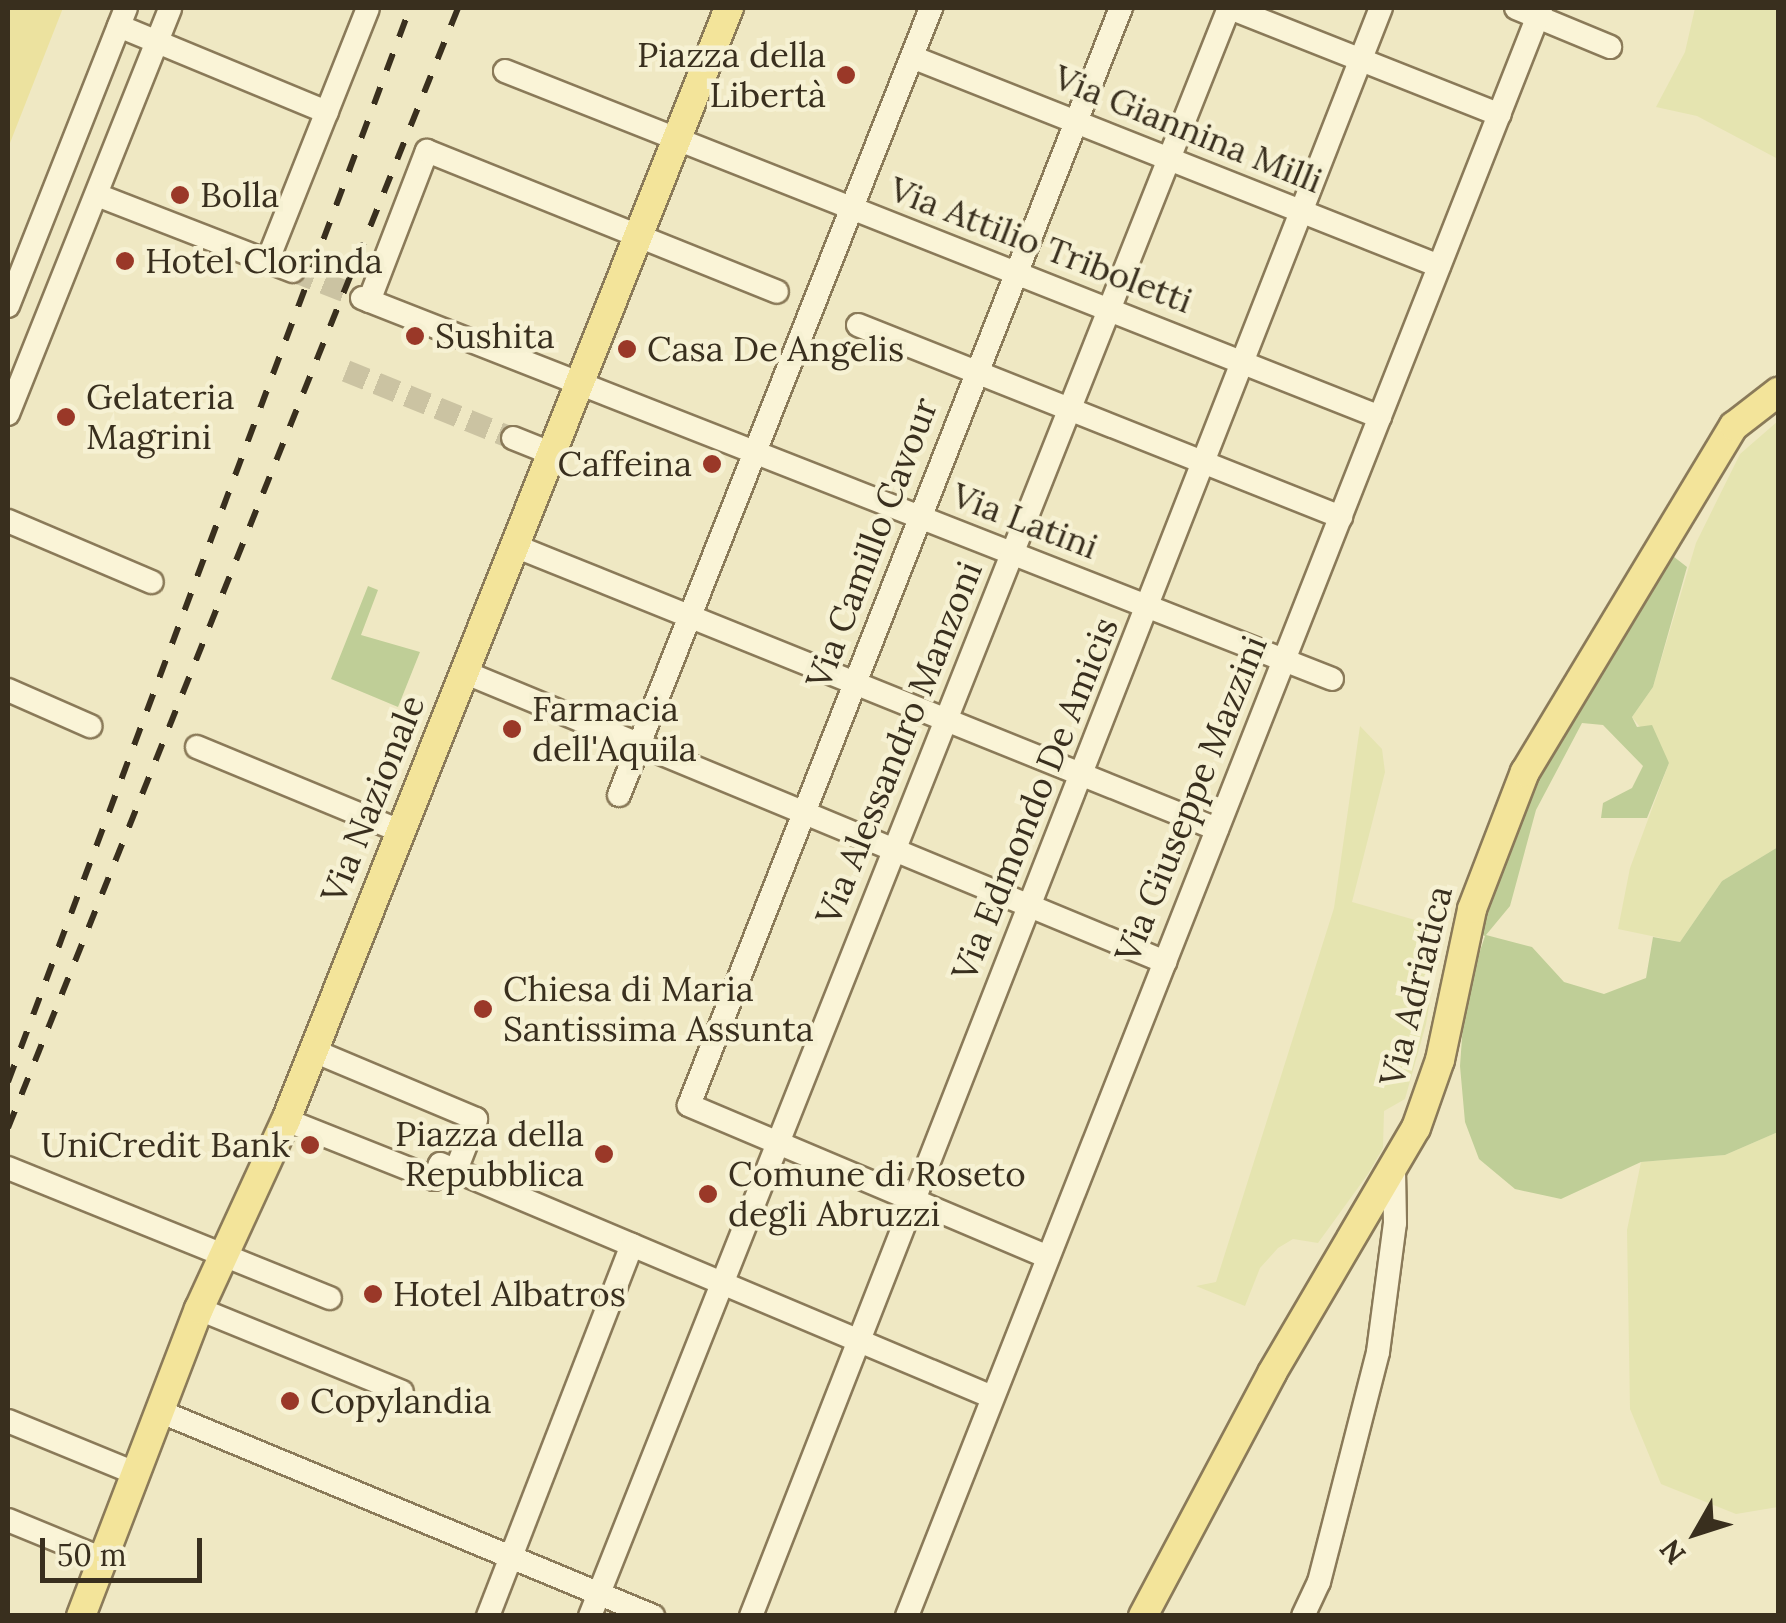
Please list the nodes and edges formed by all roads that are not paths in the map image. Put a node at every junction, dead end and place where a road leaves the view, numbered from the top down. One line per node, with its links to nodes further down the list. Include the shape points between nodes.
1 (170, 8): 10 (street)
2 (368, 8): 15 (street)
3 (729, 8): 18 (main road, Via Nazionale)
4 (931, 8): 12 (street)
5 (1120, 8): 17 (street, Via Camillo Cavour)
6 (1230, 8): 13 (street); 19 (street, Via Alessandro Manzoni)
7 (1381, 8): 13 (street, Via Edmondo De Amicis)
8 (1532, 10): 11 (street); 16 (street, Via Giuseppe Mazzini)
9 (122, 17): 10 (street); 29 (street)
10 (156, 43): 15 (street); 20 (street)
11 (1610, 46)
12 (912, 57): 17 (street, Via Giannina Milli); 21 (street)
13 (1361, 60): 16 (street); 22 (street, Via Edmondo De Amicis)
14 (505, 70): 18 (street, Via Attilio Triboletti)
15 (327, 112): 24 (street)
16 (1500, 114): 25 (street, Via Giuseppe Mazzini)
17 (1076, 122): 19 (street, Via Giannina Milli); 27 (street, Via Camillo Cavour)
18 (678, 139): 21 (street, Via Attilio Triboletti); 23 (main road, Via Nazionale)
19 (1169, 159): 22 (street, Via Giannina Milli); 30 (street, Via Alessandro Manzoni)
20 (97, 196): 24 (street); 37 (street)
21 (853, 210): 27 (street, Via Attilio Triboletti); 40 (street)
22 (1302, 212): 25 (street, Via Giannina Milli); 32 (street, Via Edmondo De Amicis)
23 (640, 236): 28 (street); 34 (main road, Via Nazionale); 34 (street, Via Latini, via 427,151 366,300)
24 (268, 262): 26 (street)
25 (1439, 266): 38 (street, Via Giuseppe Mazzini)
26 (292, 271)
27 (1016, 273): 30 (street, Via Attilio Triboletti); 33 (street, Via Camillo Cavour)
28 (777, 292)
29 (8, 306)
30 (1109, 309): 32 (street, Via Attilio Triboletti); 36 (street, Via Alessandro Manzoni)
31 (858, 325): 33 (street)
32 (1245, 362): 38 (street, Via Attilio Triboletti); 42 (street, Via Edmondo De Amicis)
33 (977, 372): 36 (street); 43 (street, Via Camillo Cavour)
34 (581, 383): 40 (street, Via Latini); 41 (main road, Via Nazionale)
35 (1778, 392): 73 (main road, Via Adriatica, via 1734,426 1519,785 1472,909 1428,1100)
36 (1070, 409): 42 (street); 47 (street, Via Alessandro Manzoni)
37 (8, 414)
38 (1380, 417): 44 (street, Via Giuseppe Mazzini)
39 (513, 438): 41 (street)
40 (756, 453): 43 (street, Via Latini); 50 (street)
41 (553, 454): 46 (main road, Via Nazionale)
42 (1206, 463): 44 (street); 49 (street, Via Edmondo De Amicis)
43 (920, 517): 47 (street, Via Latini); 54 (street, Via Camillo Cavour)
44 (1340, 517): 51 (street, Via Giuseppe Mazzini)
45 (8, 521): 48 (street)
46 (516, 546): 50 (street); 52 (main road, Via Nazionale)
47 (1012, 553): 49 (street, Via Latini); 56 (street, Via Alessandro Manzoni)
48 (152, 582)
49 (1149, 607): 51 (street, Via Latini); 60 (street, Via Edmondo De Amicis)
50 (690, 618): 54 (street); 58 (street)
51 (1284, 660): 53 (street, Via Latini); 63 (street, Via Giuseppe Mazzini)
52 (464, 672): 58 (street); 64 (main road, Via Nazionale)
53 (1332, 679)
54 (854, 684): 56 (street); 62 (street, Via Camillo Cavour)
55 (8, 690): 57 (street)
56 (945, 721): 60 (street); 65 (street, Via Alessandro Manzoni)
57 (90, 726)
58 (639, 745): 61 (street); 62 (street)
59 (197, 748): 64 (street)
60 (1083, 775): 63 (street); 66 (street, Via Edmondo De Amicis)
61 (620, 794)
62 (804, 813): 65 (street); 70 (street, Via Camillo Cavour, via 688,1105)
63 (1217, 830): 67 (street, Via Giuseppe Mazzini)
64 (400, 831): 68 (main road, Via Nazionale)
65 (894, 850): 66 (street); 70 (street, Via Alessandro Manzoni)
66 (1031, 906): 67 (street); 74 (street, Via Edmondo De Amicis)
67 (1164, 962): 77 (street, Via Giuseppe Mazzini)
68 (314, 1051): 69 (main road, Via Nazionale); 71 (street, via 476,1119)
69 (286, 1120): 71 (street, via 434,1179); 76 (main road, Via Nazionale)
70 (778, 1142): 74 (street); 78 (street, Via Alessandro Manzoni)
71 (448, 1167): 75 (street)
72 (8, 1168): 76 (street)
73 (1394, 1170): 97 (main road, Via Adriatica, via 1272,1373); 98 (street, via 1395,1222 1378,1352 1319,1582)
74 (914, 1200): 77 (street); 81 (street, Via Edmondo De Amicis)
75 (632, 1245): 78 (street); 88 (street)
76 (224, 1254): 79 (street); 80 (main road, Via Nazionale)
77 (1048, 1257): 83 (street, Via Giuseppe Mazzini)
78 (722, 1283): 81 (street); 90 (street, Via Alessandro Manzoni)
79 (330, 1298)
80 (199, 1309): 82 (street); 84 (main road, Via Nazionale)
81 (859, 1341): 83 (street); 95 (street, Via Edmondo De Amicis)
82 (402, 1392)
83 (992, 1397): 96 (street, Via Giuseppe Mazzini)
84 (158, 1410): 86 (main road, Via Nazionale); 88 (street)
85 (8, 1421): 86 (street)
86 (135, 1473): 89 (main road, Via Nazionale)
87 (8, 1520): 89 (street)
88 (512, 1557): 90 (street); 92 (street)
89 (103, 1559): 91 (main road, Via Nazionale)
90 (598, 1593): 93 (street, Via Alessandro Manzoni); 94 (street)
91 (82, 1616)
92 (488, 1616)
93 (590, 1616)
94 (653, 1616)
95 (751, 1616)
96 (906, 1616)
97 (1143, 1616)
98 (1304, 1616)

